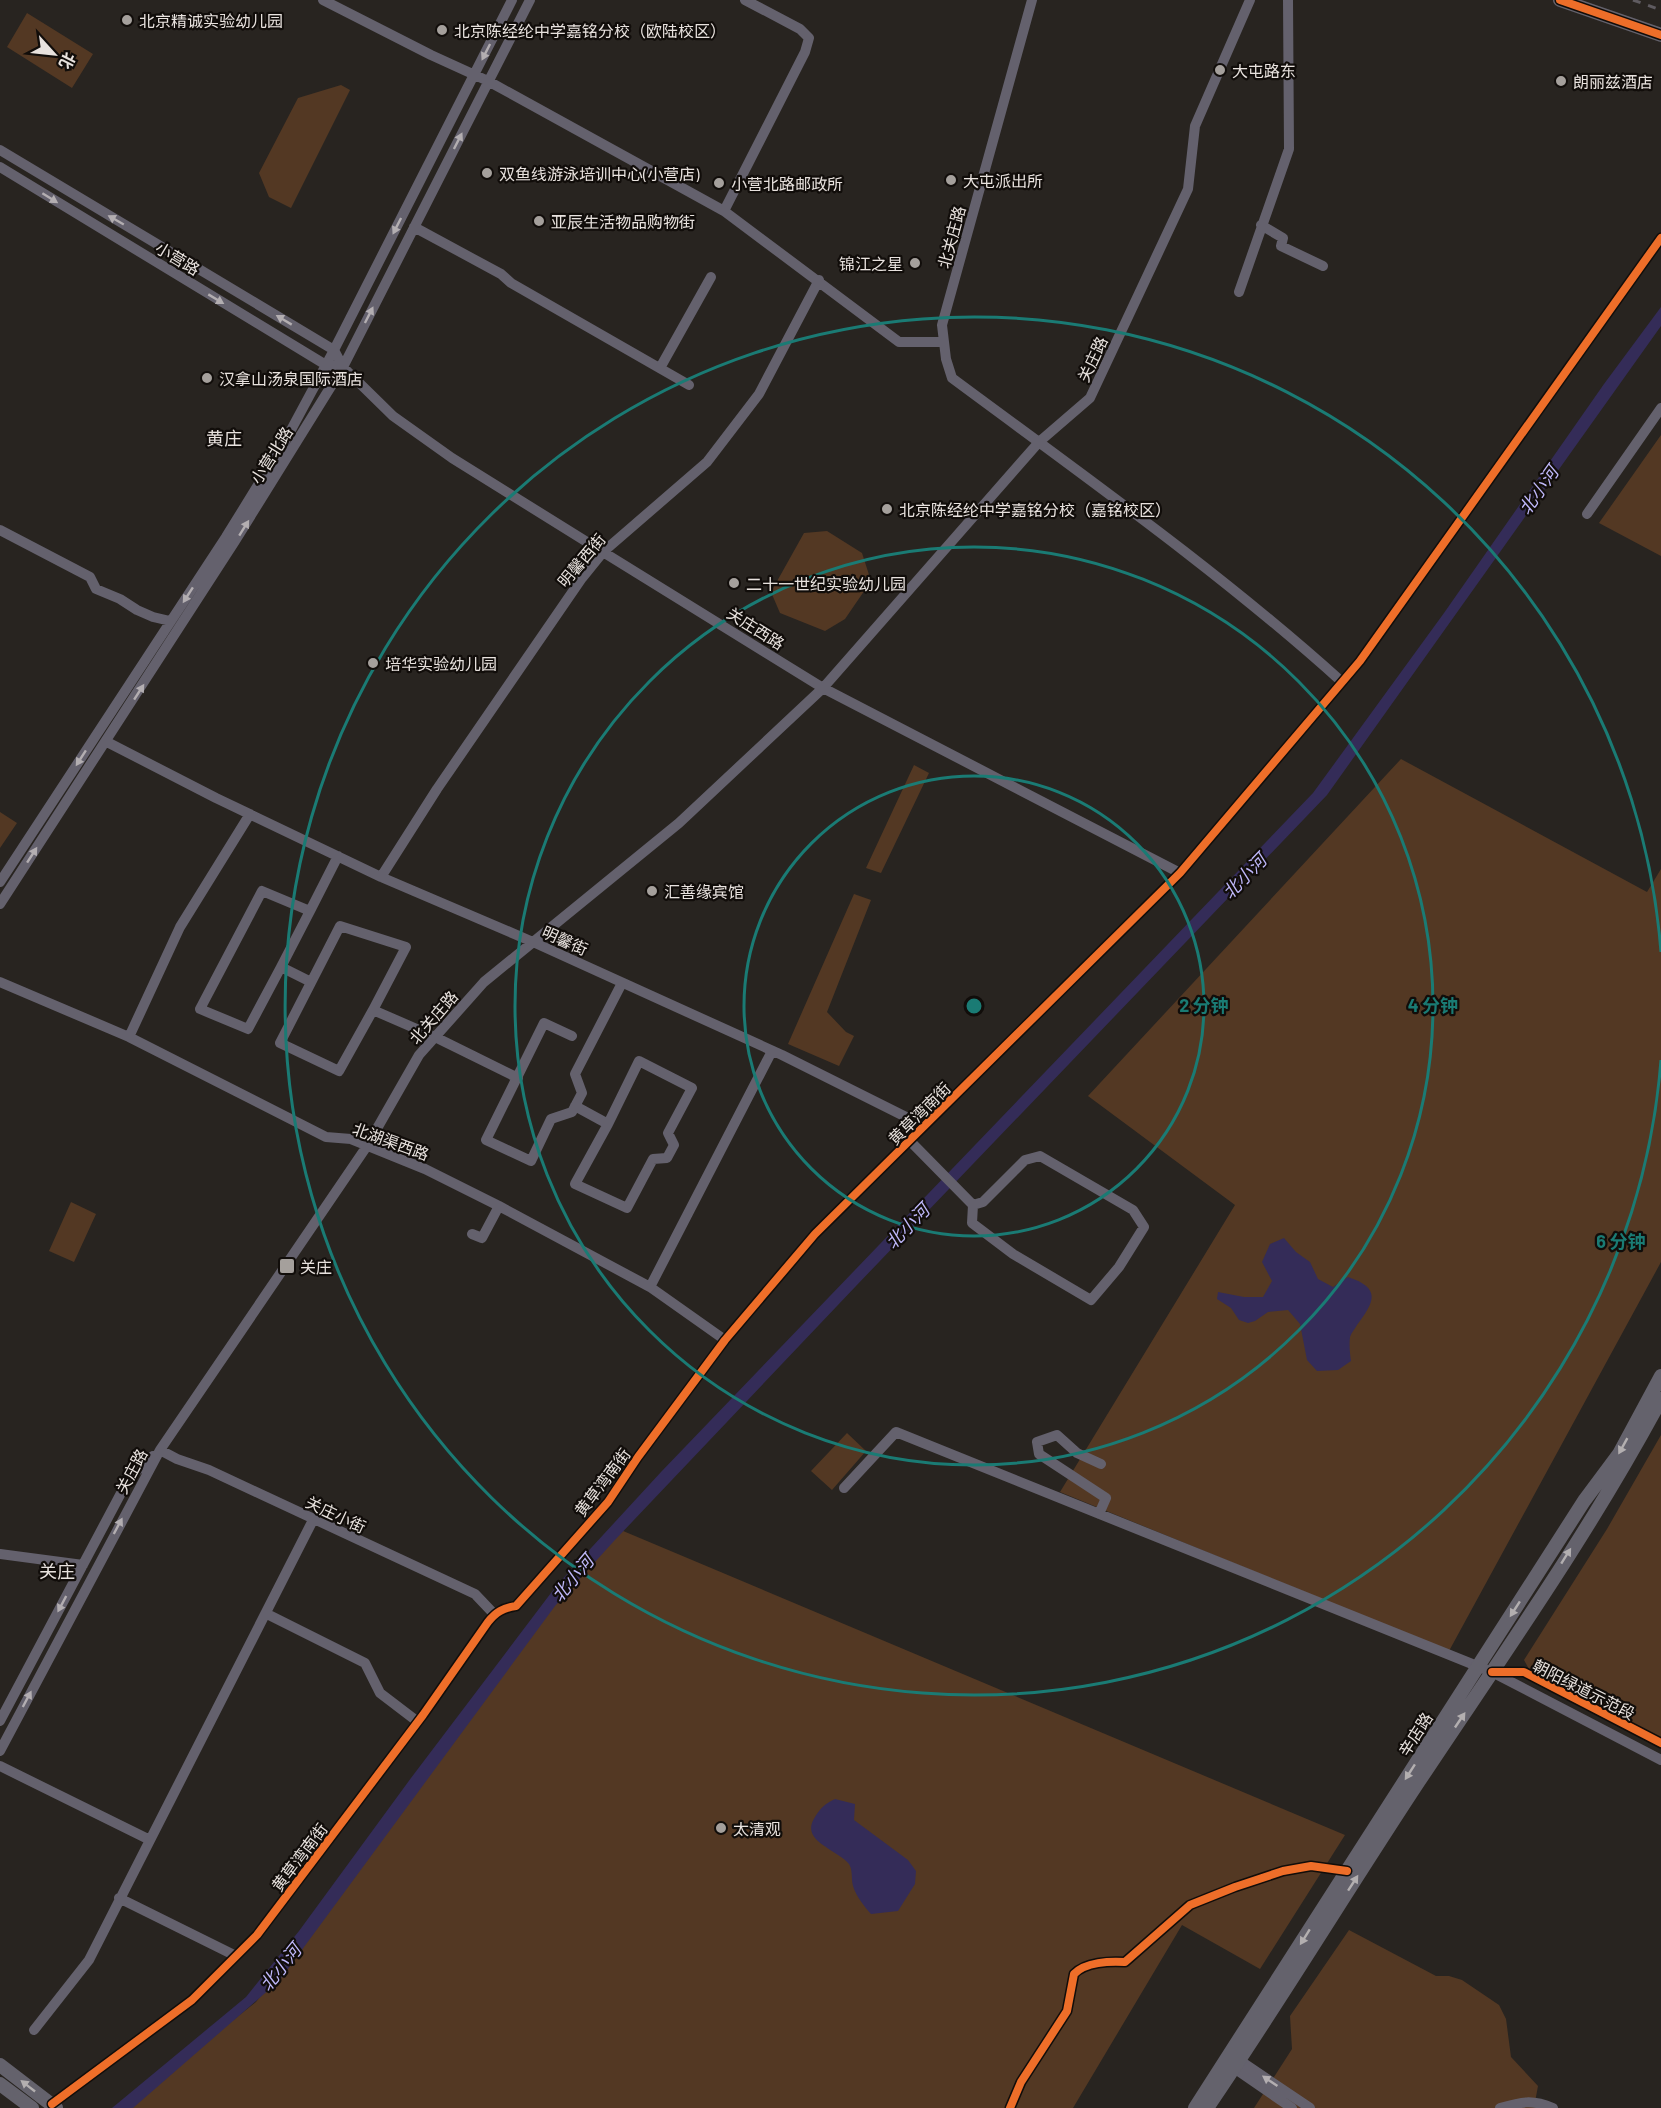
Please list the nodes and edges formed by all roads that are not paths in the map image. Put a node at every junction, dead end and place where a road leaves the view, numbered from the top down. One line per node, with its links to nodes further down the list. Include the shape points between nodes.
1 (323, 0): 10 (street)
2 (512, 0): 10 (street, 小营北路, one-way to 10)
3 (530, 0): 11 (street, 小营北路)
4 (745, 0): 14 (street, via 800,29 809,38)
5 (1032, 0): 22 (street, 北关庄路, via 942,325)
6 (1250, 0): 29 (street, 关庄路, via 1195,126 1188,189 1090,398)
7 (1288, 0): 15 (street, via 1289,149)
8 (1560, 0): 9 (main road)
9 (1661, 35)
10 (474, 75): 11 (street); 23 (street, 小营北路, one-way to 23)
11 (488, 81): 14 (street); 16 (street, 小营北路, one-way to 11)
12 (0, 150): 23 (street, 小营路, one-way to 12)
13 (0, 167): 24 (street, 小营路, one-way to 24)
14 (724, 211): 20 (street)
15 (1261, 225): 18 (street, via 1283,238 1281,246); 21 (street)
16 (414, 227): 25 (street, 小营北路, one-way to 16); 26 (street)
17 (1661, 238): 34 (street, 黄草湾南街)
18 (1323, 266)
19 (711, 277): 26 (street)
20 (819, 280): 22 (street, via 899,342); 32 (street, 明馨西街, via 759,394 707,462)
21 (1239, 292)
22 (944, 342): 29 (street, 北关庄路, via 952,378)
23 (334, 350): 24 (street, 小营北路); 25 (street, 关庄西路)
24 (326, 365): 25 (street, 小营路); 33 (street, 小营北路, one-way to 33, via 284,443)
25 (343, 367): 32 (street, 关庄西路, via 393,416 452,458); 36 (street, 小营北路, one-way to 25)
26 (660, 368): 27 (street)
27 (689, 385)
28 (1661, 408): 30 (street)
29 (1038, 442): 34 (street, 北关庄路, via 1255,607); 35 (street, 关庄路)
30 (1587, 514)
31 (0, 531): 33 (street, via 90,578 96,589 145,614)
32 (603, 552): 35 (street, 关庄西路); 40 (street, 明馨西街, via 437,789)
33 (170, 621): 41 (street, 小营北路, one-way to 41)
34 (1342, 682): 39 (street, 黄草湾南街)
35 (824, 688): 39 (street, 关庄西路); 44 (street, 北关庄路, via 679,823)
36 (107, 742): 37 (street, 明馨街); 42 (street, 小营北路, one-way to 36)
37 (250, 814): 38 (street, 明馨街); 51 (street, via 180,927)
38 (338, 856): 40 (street, 明馨街); 43 (street)
39 (1180, 873): 58 (street, 黄草湾南街)
40 (381, 877): 44 (street, 明馨街)
41 (0, 882)
42 (0, 904)
43 (310, 911): 45 (street); 45 (street, via 262,891 200,1009 248,1029)
44 (533, 942): 48 (street, 明馨街); 52 (street, 北关庄路, via 484,982)
45 (281, 967): 47 (street)
46 (0, 982): 51 (street, 北湖渠西路)
47 (311, 982): 49 (street, via 340,926 406,947); 49 (street, via 280,1043 339,1071)
48 (622, 983): 53 (street, 明馨街); 55 (street, via 575,1074 582,1093)
49 (373, 1010): 52 (street)
50 (572, 1036): 54 (street, via 544,1023)
51 (129, 1037): 59 (street, 北湖渠西路, via 326,1137 351,1139)
52 (435, 1037): 54 (street); 59 (street, 北关庄路, via 419,1055)
53 (771, 1051): 56 (street, 明馨街); 63 (street)
54 (518, 1078): 55 (street, via 486,1140 531,1161 551,1119 572,1112)
55 (575, 1106): 57 (street)
56 (908, 1118)
57 (608, 1124): 57 (street, via 575,1184 627,1208 653,1159 667,1158 674,1145 668,1133 692,1088 639,1061)
58 (910, 1141): 60 (street); 64 (street, 黄草湾南街, via 815,1234)
59 (367, 1146): 61 (street, 北湖渠西路, via 425,1169); 67 (street, 北关庄路)
60 (973, 1205): 60 (street, via 983,1202 1025,1160 1040,1156 1132,1210 1144,1227 1119,1267 1091,1300 1013,1254 972,1223)
61 (499, 1206): 62 (street, via 482,1238); 63 (street, 北湖渠西路)
62 (472, 1234)
63 (650, 1287): 64 (street, 北湖渠西路)
64 (725, 1340): 75 (street, 黄草湾南街, via 608,1502 516,1606)
65 (1661, 1376): 76 (main road, 辛店路, one-way to 76, via 1619,1454 1584,1501)
66 (1661, 1399): 77 (main road, 辛店路, one-way to 66, via 1629,1459)
67 (160, 1450): 71 (street, 关庄小街); 73 (street, 关庄路, via 129,1478); 80 (street, 关庄路, one-way to 67)
68 (1101, 1464): 70 (street, via 1077,1453 1057,1435 1037,1442 1039,1454 1106,1498)
69 (844, 1488): 70 (street, via 896,1432)
70 (1099, 1514): 76 (street)
71 (313, 1520): 74 (street); 75 (street, 关庄小街, via 475,1594)
72 (0, 1554): 73 (street)
73 (82, 1566): 78 (street, 关庄路, one-way to 78)
74 (267, 1614): 79 (street, via 365,1663 380,1693); 83 (street)
75 (494, 1614): 79 (street, 黄草湾南街)
76 (1478, 1667): 77 (street); 87 (main road, 辛店路, one-way to 87)
77 (1492, 1672): 81 (street); 87 (main road, 辛店路, one-way to 77)
78 (0, 1721)
79 (418, 1722): 85 (street, 黄草湾南街, via 257,1935)
80 (0, 1751)
81 (1661, 1760)
82 (0, 1766): 83 (street)
83 (150, 1840): 84 (street)
84 (119, 1898): 85 (street); 86 (street, via 89,1960)
85 (236, 1956): 90 (street, 黄草湾南街, via 192,2000)
86 (34, 2030)
87 (1232, 2061): 92 (main road, 辛店路); 93 (main road, 辛店路); 94 (street); 95 (street, one-way to 87)
88 (0, 2065): 90 (main road, one-way to 88)
89 (0, 2084): 91 (main road)
90 (54, 2106)
91 (32, 2108)
92 (1195, 2108)
93 (1207, 2108)
94 (1292, 2108)
95 (1310, 2108)
96 (1500, 2108): 97 (street, via 1535,2102)
97 (1553, 2108)

